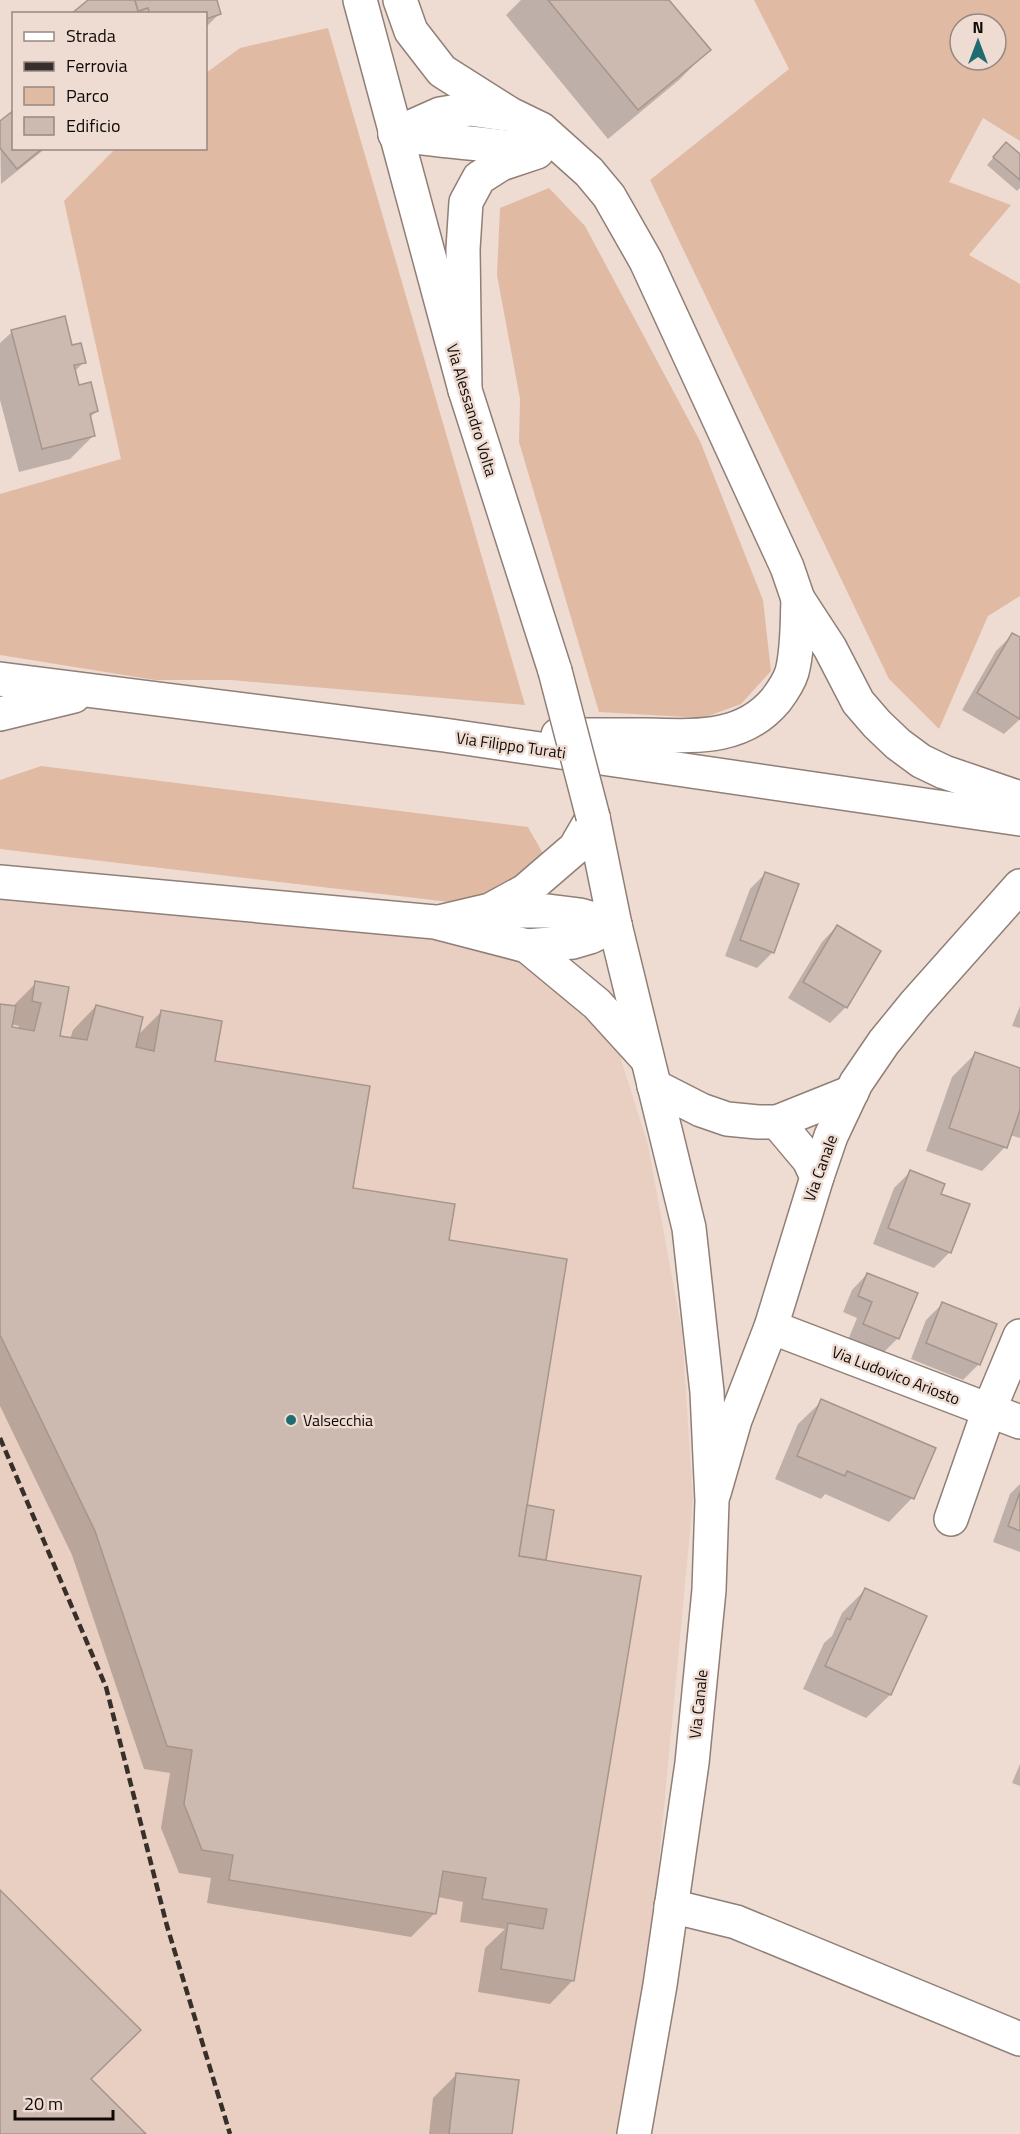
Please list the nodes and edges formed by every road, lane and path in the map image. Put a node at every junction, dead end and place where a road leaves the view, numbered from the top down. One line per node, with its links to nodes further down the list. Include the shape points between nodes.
1 (360, 0): 4 (main road, Via Alessandro Volta)
2 (400, 0): 3 (main road, via 411,31 442,71)
3 (510, 114): 4 (main road, via 470,109 440,114); 6 (main road, via 541,129)
4 (395, 134): 5 (main road); 7 (main road, Via Alessandro Volta)
5 (537, 152): 6 (main road); 7 (main road, via 501,164 479,178 466,202)
6 (589, 171): 8 (main road, via 609,196 646,261 787,567)
7 (465, 390): 14 (main road, Via Alessandro Volta, bridge, via 555,671)
8 (798, 599): 12 (main road, via 791,674 771,706 754,721 699,736 549,735); 13 (main road, via 858,702 898,744 945,772)
9 (0, 679): 10 (main road, Via Filippo Turati)
10 (94, 691): 11 (main road); 12 (main road, Via Filippo Turati)
11 (0, 714)
12 (482, 741): 15 (main road, Via Filippo Turati)
13 (1020, 798)
14 (593, 817): 18 (main road, via 575,848 525,891); 20 (main road, Via Canale)
15 (1020, 819)
16 (0, 882): 19 (main road)
17 (1011, 896): 23 (main road, Via Canale, via 884,1041)
18 (490, 910): 19 (main road); 20 (main road, via 548,911)
19 (435, 922): 21 (main road)
20 (615, 925): 21 (main road, via 573,942); 22 (main road, Via Canale)
21 (527, 946): 22 (main road, via 597,1004)
22 (650, 1072): 24 (main road, via 701,1110 727,1119); 30 (main road, Via Canale, via 689,1228 707,1392)
23 (852, 1092): 24 (main road); 25 (main road, Via Canale)
24 (777, 1122): 25 (main road, via 809,1160)
25 (817, 1177): 26 (main road, Via Canale)
26 (771, 1327): 28 (main road, Via Ludovico Ariosto); 30 (main road, Via Canale, via 735,1420)
27 (1020, 1336): 28 (main road)
28 (989, 1410): 29 (main road, Via Ludovico Ariosto); 31 (main road)
29 (1020, 1422)
30 (712, 1501): 32 (main road, Via Canale, via 709,1590 692,1763)
31 (951, 1519)
32 (671, 1906): 33 (main road, via 736,1922); 34 (main road, Via Canale)
33 (1020, 2039)
34 (634, 2134)

